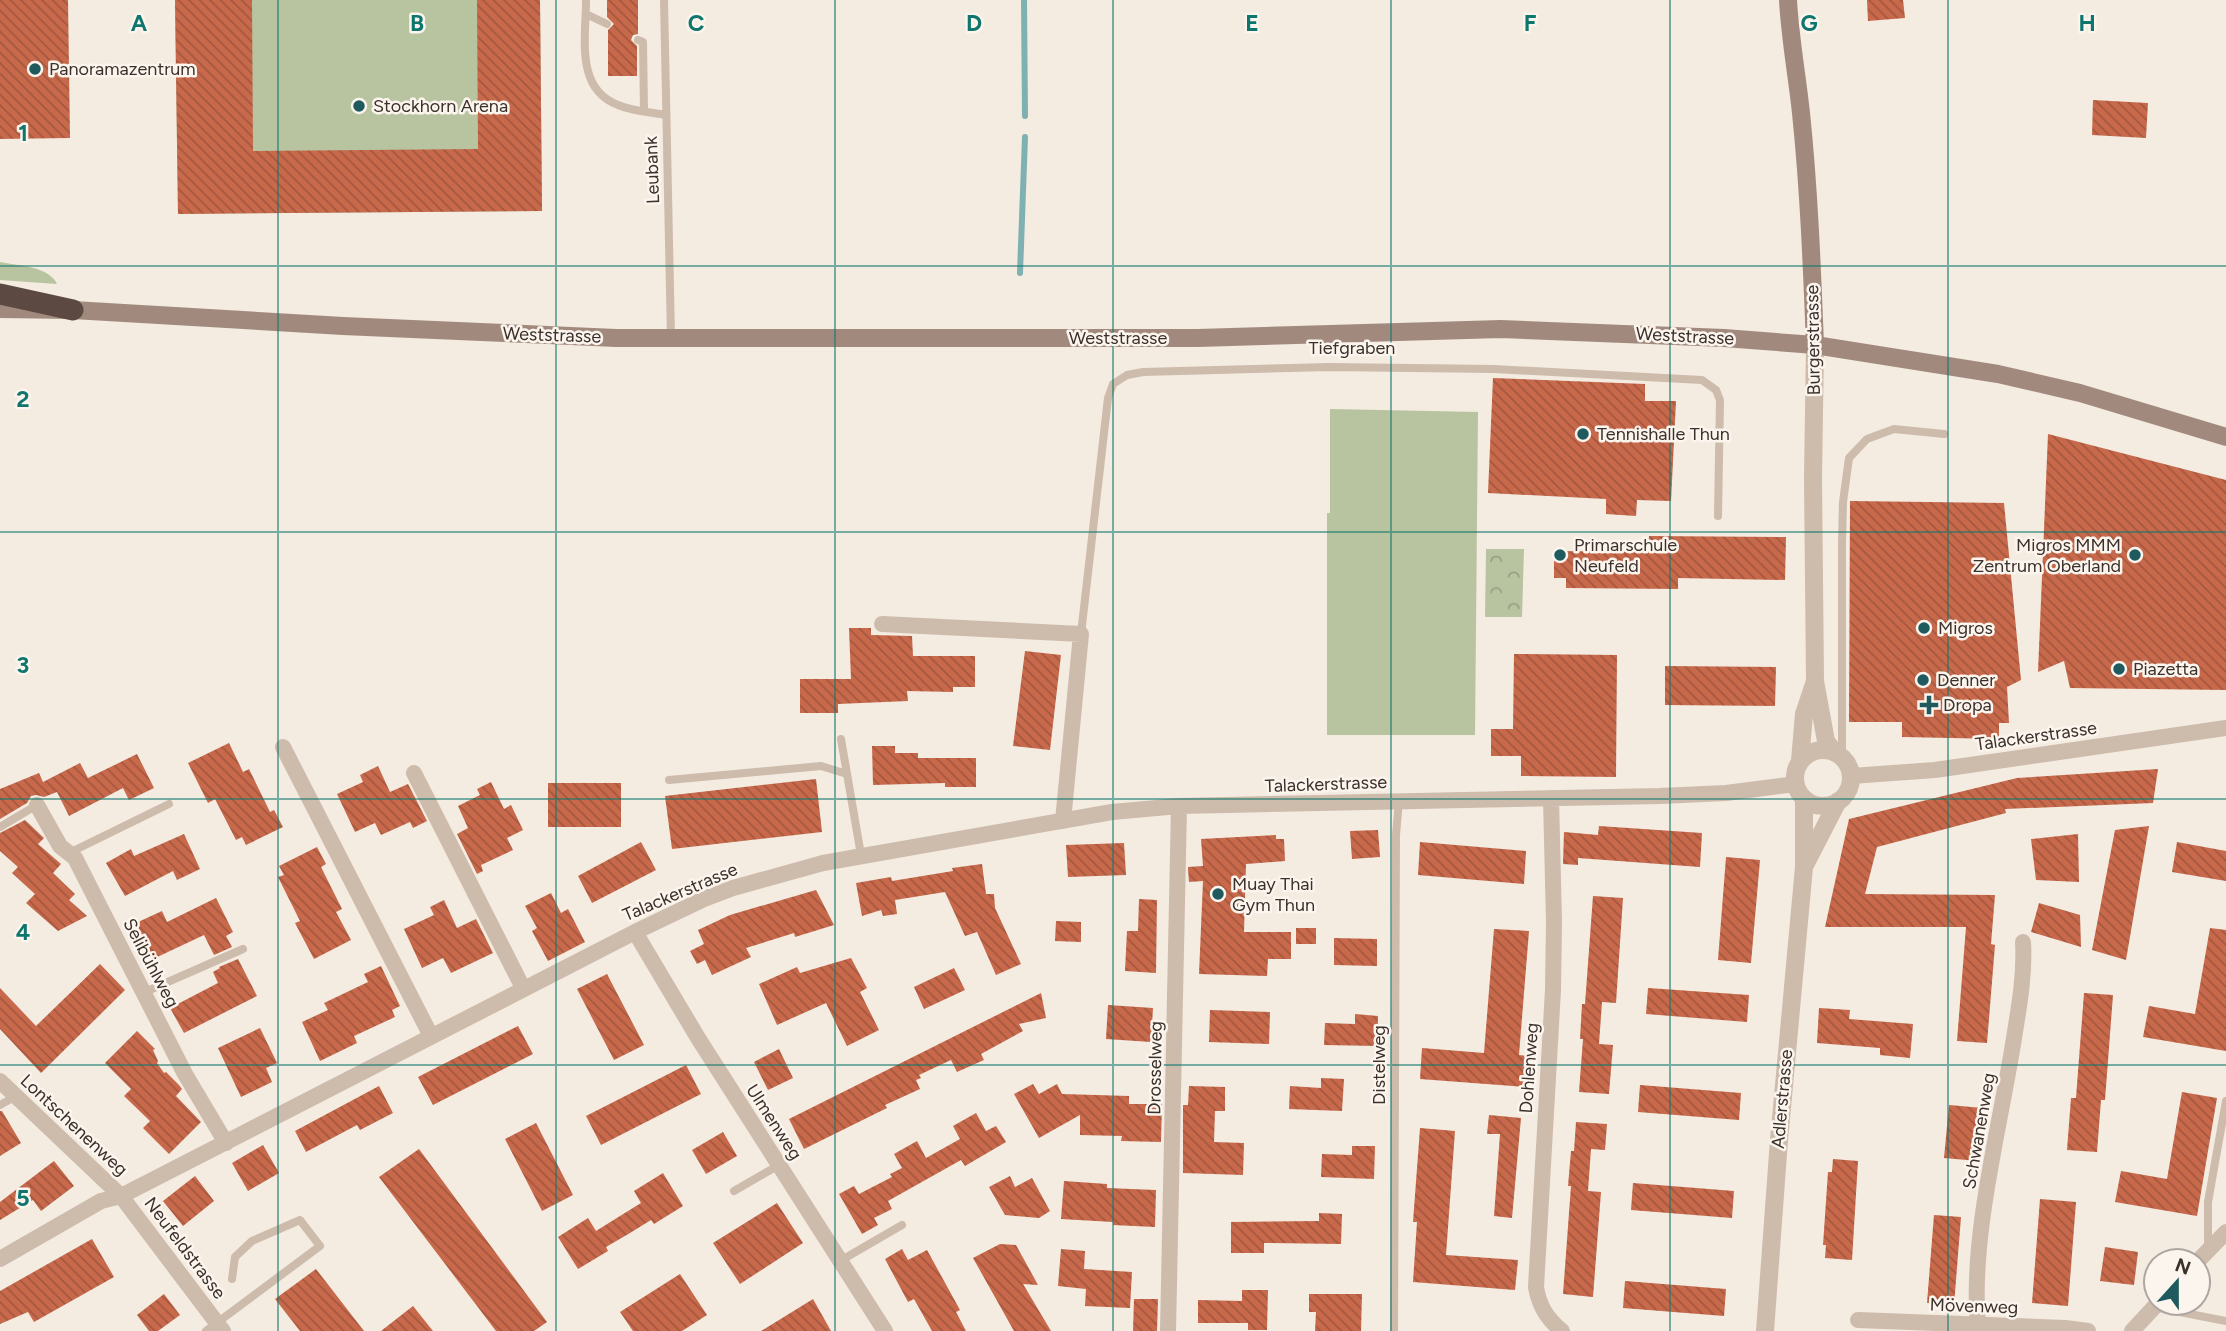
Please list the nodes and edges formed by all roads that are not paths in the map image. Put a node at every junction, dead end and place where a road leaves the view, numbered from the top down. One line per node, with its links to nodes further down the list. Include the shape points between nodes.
1 (586, 0): 4 (lane)
2 (664, 0): 8 (lane, Leubank)
3 (1788, 0): 13 (main road, Burgerstrasse, via 1801,113)
4 (586, 13): 5 (lane); 7 (lane, via 586,73 597,92 617,105)
5 (607, 24)
6 (638, 40): 7 (lane, via 643,42)
7 (644, 110): 8 (lane)
8 (666, 115): 12 (lane, Leubank)
9 (0, 294): 11 (highway)
10 (0, 309): 11 (main road, Weststrasse)
11 (73, 310): 12 (main road, Weststrasse)
12 (671, 338): 13 (main road, Weststrasse, via 1198,338 1501,329)
13 (1815, 345): 15 (main road, Weststrasse, via 2019,378); 19 (street, Burgerstrasse)
14 (1944, 434): 23 (lane, via 1894,429 1867,439 1849,458 1843,502)
15 (2226, 437)
16 (1718, 516): 18 (lane, Tiefgraben, via 1720,400 1716,390 1702,380 1494,369 1329,367 1127,374 1113,383 1108,398)
17 (882, 624): 18 (street)
18 (1080, 634): 36 (street, Tiefgraben)
19 (1815, 681): 23 (street, Burgerstrasse, via 1826,741); 24 (street, Burgerstrasse, via 1804,714)
20 (2226, 728): 27 (street, Talackerstrasse, via 1947,768)
21 (841, 739): 26 (lane)
22 (284, 747): 46 (street)
23 (1838, 755): 24 (street, via 1826,750 1811,752); 27 (street)
24 (1800, 761): 29 (street, via 1795,772)
25 (414, 773): 44 (street)
26 (847, 774): 28 (lane, via 821,766); 39 (lane)
27 (1851, 776): 32 (street, via 1848,791)
28 (670, 780)
29 (1800, 791): 30 (street, Talackerstrasse); 32 (street, via 1821,806); 40 (street, Adlerstrasse)
30 (1551, 798): 31 (street, Talackerstrasse); 71 (street, Dohlenweg, via 1553,990 1536,1287 1541,1306)
31 (1399, 800): 35 (street, Talackerstrasse); 70 (lane, Distelweg)
32 (1838, 801): 40 (street, Adlerstrasse)
33 (169, 804): 38 (lane)
34 (37, 805): 37 (lane); 38 (street, Selibühlweg, via 60,846)
35 (1179, 806): 36 (street, Talackerstrasse); 69 (street, Drosselweg)
36 (1063, 821): 39 (street, Talackerstrasse)
37 (0, 827)
38 (69, 853): 45 (street, Selibühlweg)
39 (861, 855): 41 (street, Talackerstrasse, via 733,888)
40 (1804, 867): 72 (street, Adlerstrasse)
41 (635, 932): 44 (street, Talackerstrasse); 52 (street, Ulmenweg)
42 (2023, 942): 66 (street, Schwanenweg, via 2019,1004 1982,1222)
43 (243, 949): 45 (lane)
44 (523, 988): 46 (street, Talackerstrasse)
45 (145, 992): 51 (street, Selibühlweg)
46 (431, 1036): 51 (street, Talackerstrasse)
47 (0, 1081): 48 (street, Lontschenenweg)
48 (16, 1095): 50 (lane); 54 (street, Lontschenenweg)
49 (2226, 1101): 57 (lane)
50 (0, 1105)
51 (226, 1143): 54 (street, Talackerstrasse)
52 (779, 1165): 53 (lane); 60 (street, Ulmenweg)
53 (734, 1191)
54 (121, 1196): 59 (street, Talackerstrasse, via 102,1201); 67 (street, Neufeldstrasse)
55 (902, 1225): 60 (lane)
56 (2226, 1232): 58 (street)
57 (2204, 1247)
58 (2212, 1247)
59 (0, 1259)
60 (840, 1261): 68 (street, Ulmenweg)
61 (232, 1279): 67 (lane, via 235,1257 252,1241 300,1220 320,1247)
62 (2145, 1317): 74 (street)
63 (2208, 1317): 65 (lane)
64 (1858, 1320): 66 (street, Mövenweg)
65 (2226, 1321)
66 (1978, 1326): 73 (street, Mövenweg)
67 (215, 1328)
68 (885, 1331)
69 (1168, 1331)
70 (1394, 1331)
71 (1562, 1331)
72 (1765, 1331)
73 (2088, 1331)
74 (2132, 1331)

